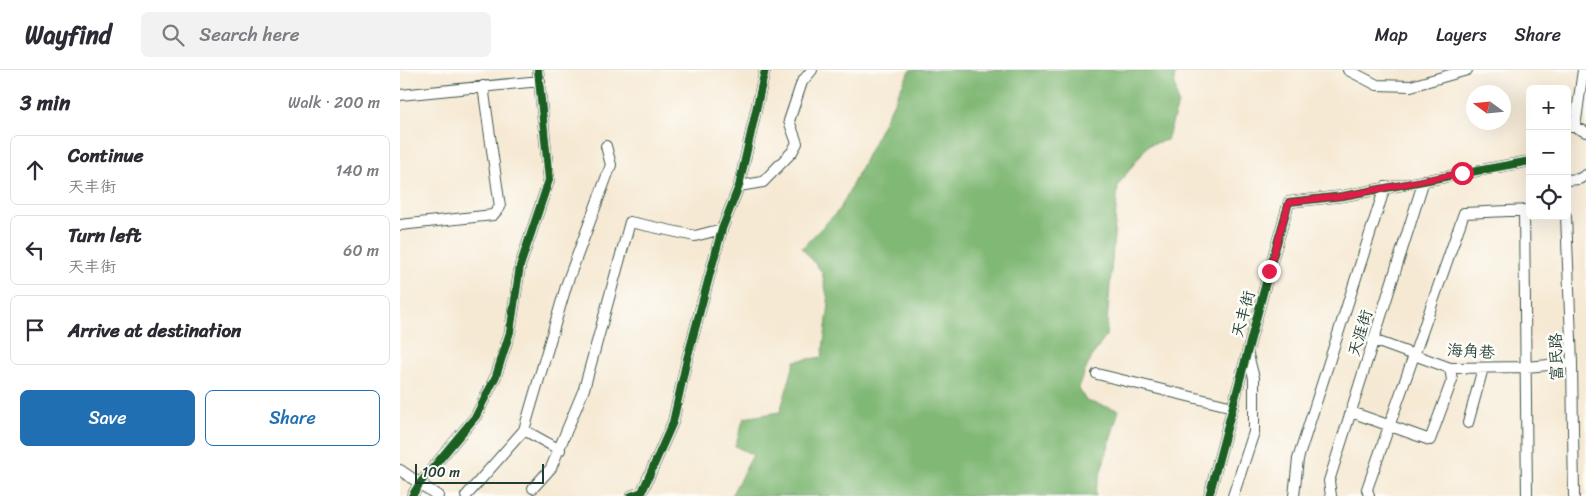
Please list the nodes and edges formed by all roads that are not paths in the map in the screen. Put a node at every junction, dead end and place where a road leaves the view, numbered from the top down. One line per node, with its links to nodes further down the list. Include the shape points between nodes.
1 (765, 70): 16 (street)
2 (812, 70): 16 (street, via 802,82 788,121 797,143 792,152 762,182)
3 (1348, 70): 4 (street, via 1377,85 1411,86)
4 (1467, 70)
5 (1583, 70): 9 (street)
6 (539, 75): 7 (street); 38 (street, via 549,180 520,266 507,341 496,376 476,416)
7 (483, 86): 8 (street); 21 (street, via 500,207 493,215)
8 (400, 95)
9 (1571, 127): 10 (street)
10 (1586, 132)
11 (606, 146): 35 (street, via 611,165 567,283)
12 (1526, 162): 14 (street, 天丰街)
13 (1586, 175): 15 (street)
14 (1424, 180): 17 (street, 天丰街); 23 (street, 天涯街)
15 (1571, 180)
16 (739, 186): 22 (street)
17 (1385, 187): 24 (street, 天丰街, via 1289,202); 46 (street, via 1298,459)
18 (1526, 210): 25 (street, via 1464,213)
19 (1527, 220): 27 (street)
20 (1566, 220): 26 (street, 富民路)
21 (400, 225)
22 (722, 229): 36 (street, via 695,236 630,222 584,388); 43 (street, via 673,422 642,492)
23 (1374, 340): 25 (street, 海角巷); 32 (street, 天涯街)
24 (1248, 351): 31 (street, 天丰街); 45 (street, via 1254,378 1254,432)
25 (1414, 355): 28 (street, 海角巷); 34 (street)
26 (1572, 363): 27 (street, 海角巷); 50 (street, 富民路)
27 (1526, 367): 29 (street, 海角巷); 49 (street)
28 (1450, 368): 29 (street, 海角巷); 34 (street, via 1452,380 1430,440)
29 (1483, 368): 33 (street)
30 (1097, 374): 31 (street)
31 (1233, 407): 44 (street, 天丰街)
32 (1351, 412): 34 (street); 47 (street, 天涯街, via 1329,481)
33 (1468, 423)
34 (1389, 427): 48 (street, via 1367,489)
35 (524, 430): 36 (street); 42 (street)
36 (560, 450): 39 (street, via 552,468)
37 (400, 470): 38 (street)
38 (420, 483): 40 (street); 41 (street)
39 (533, 488)
40 (412, 496)
41 (438, 496)
42 (466, 496)
43 (632, 496)
44 (1209, 496)
45 (1232, 496)
46 (1294, 496)
47 (1331, 496)
48 (1368, 496)
49 (1527, 496)
50 (1574, 496)

